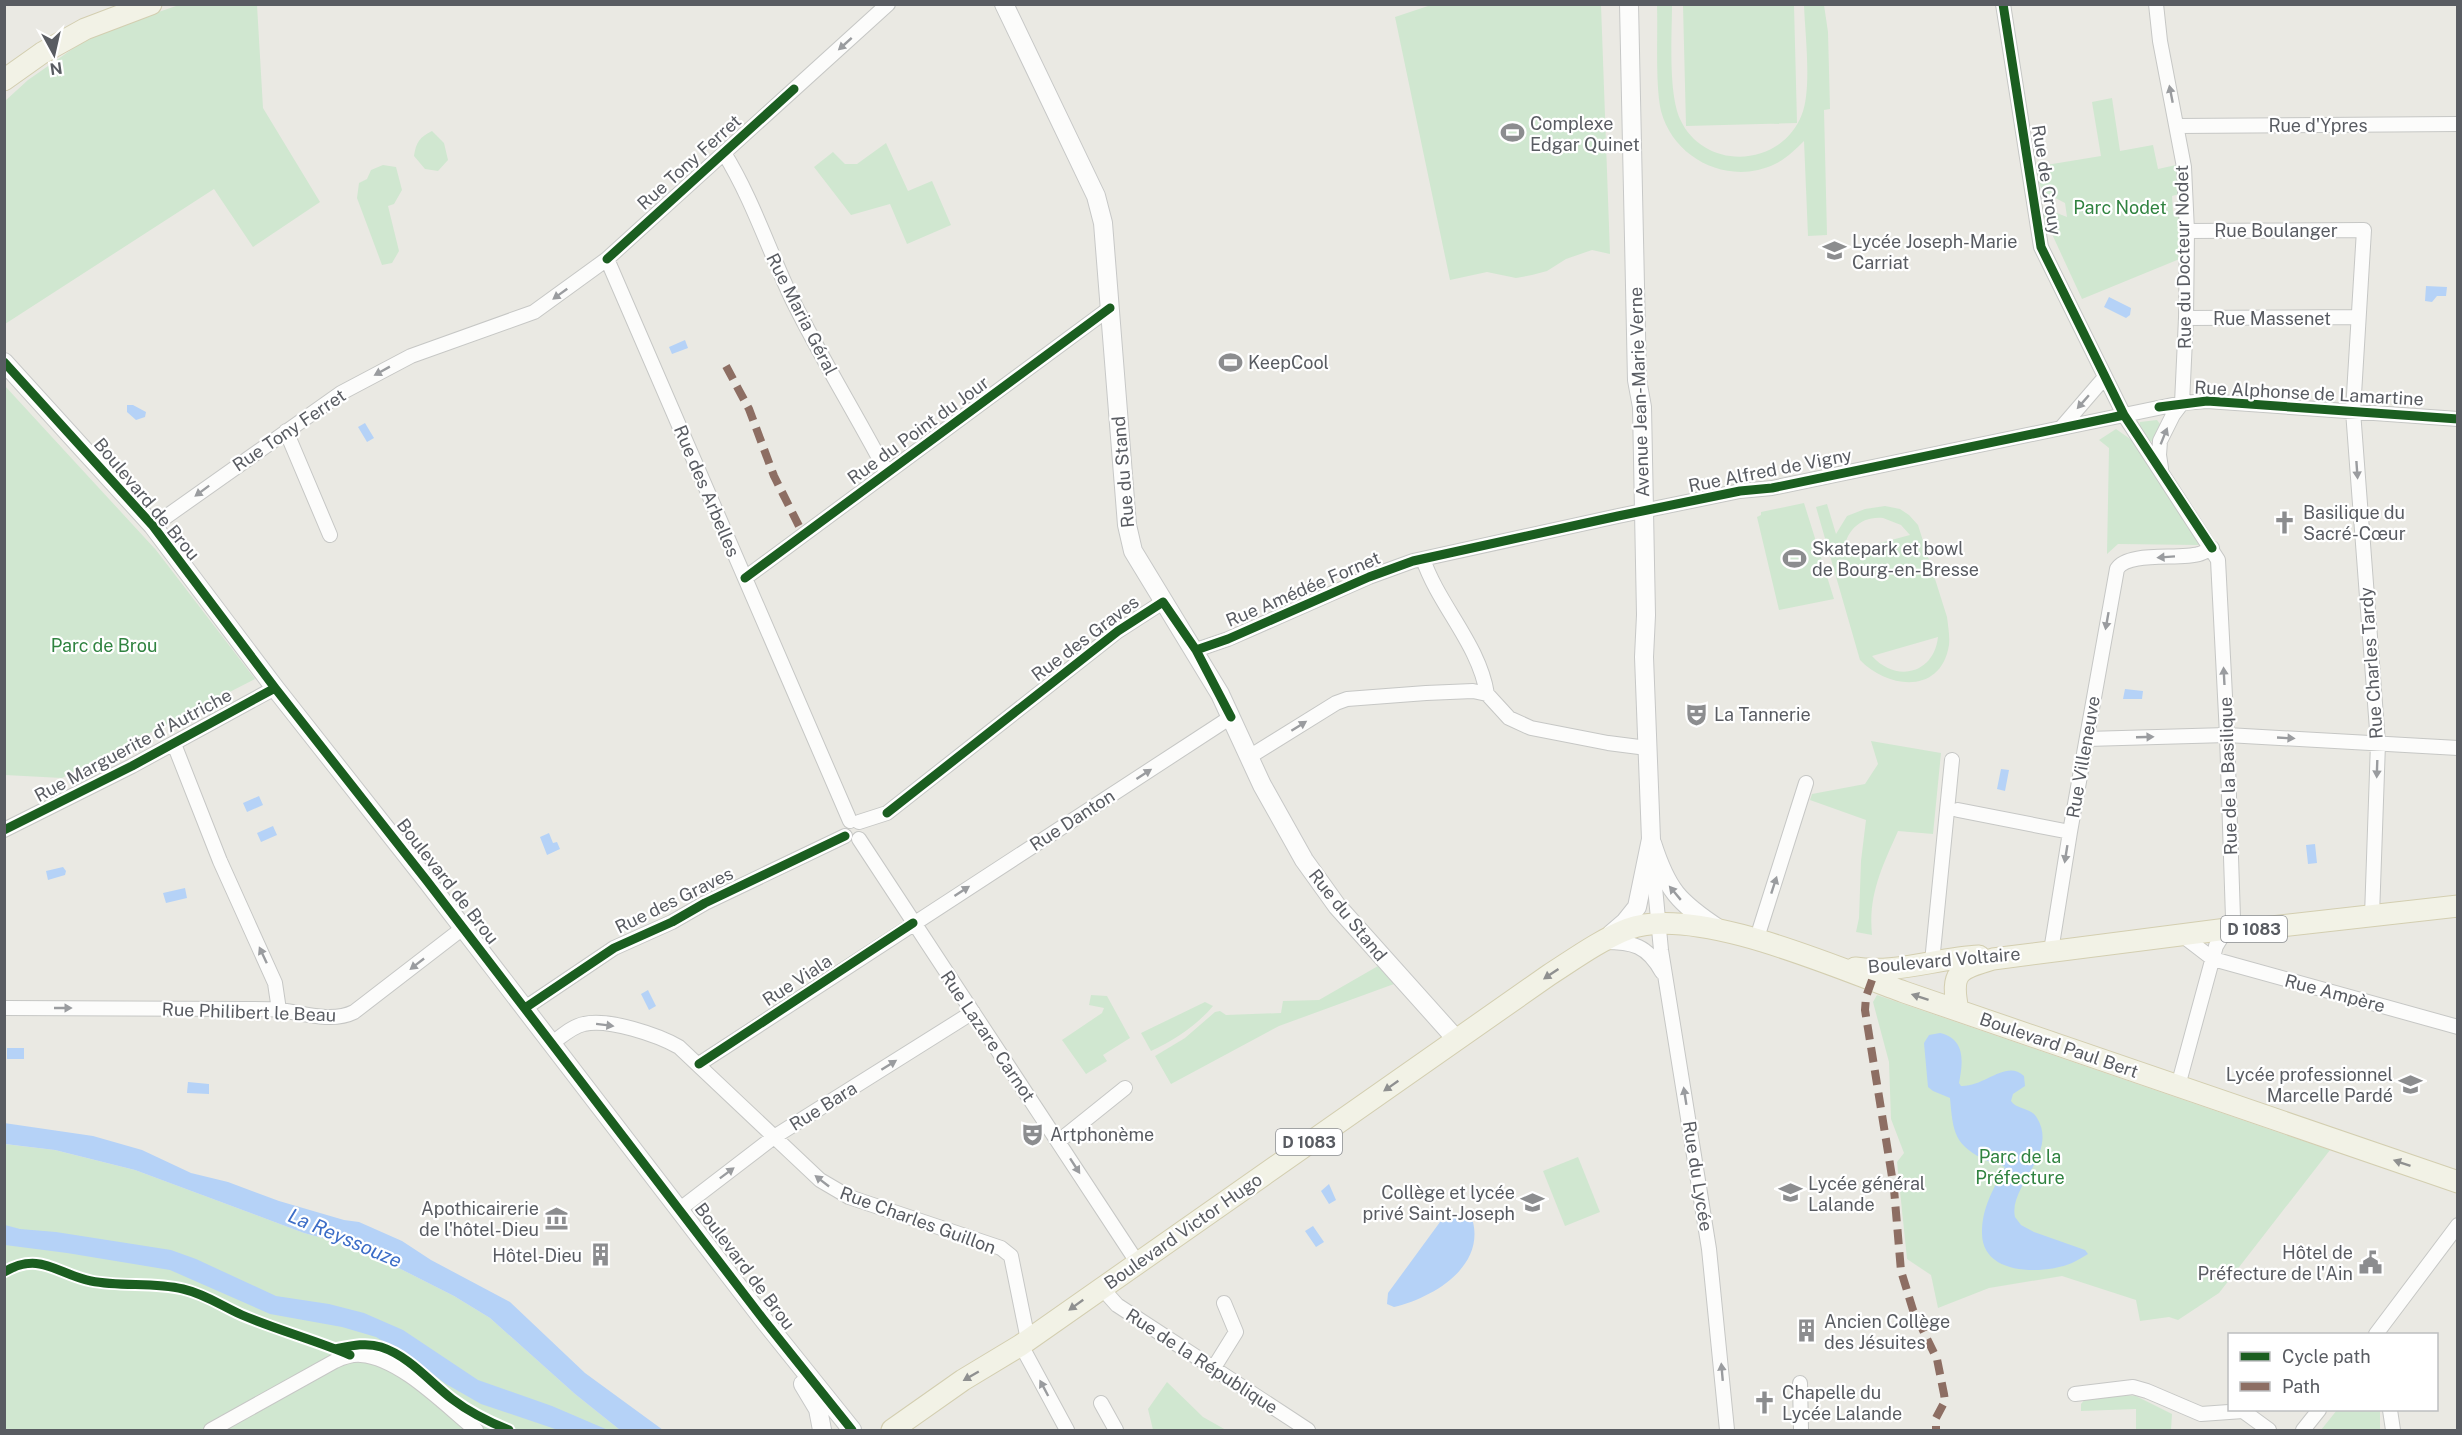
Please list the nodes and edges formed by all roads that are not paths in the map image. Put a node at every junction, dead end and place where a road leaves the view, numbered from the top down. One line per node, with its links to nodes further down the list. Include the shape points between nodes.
1 (108, 4): 8 (main road, via 30,49)
2 (151, 4): 9 (main road, via 85,29 42,53)
3 (888, 4): 12 (street, Rue Tony Ferret, one-way to 12)
4 (1004, 4): 16 (street, Rue du Stand, via 1096,196)
5 (1629, 4): 29 (street, Avenue Jean-Marie Verne, via 1636,380 1642,407)
6 (2003, 4): 20 (street, Rue de Crouy, via 2041,247)
7 (2156, 4): 11 (street, Rue du Docteur Nodet, one-way to 7)
8 (4, 71)
9 (4, 81)
10 (2457, 124): 11 (street, Rue d'Ypres)
11 (2178, 126): 14 (street, Rue du Docteur Nodet)
12 (724, 153): 15 (street, Rue Tony Ferret); 27 (street, Rue Maria Géral, via 796,307)
13 (2364, 230): 14 (street, Rue Boulanger); 17 (street, Rue Charles Tardy)
14 (2187, 231): 18 (street, Rue du Docteur Nodet)
15 (607, 259): 26 (street, Rue Tony Ferret, one-way to 26, via 534,312 411,356 341,393); 34 (street, Rue des Arbelles)
16 (1110, 308): 27 (street, Rue du Point du Jour); 35 (street, Rue du Stand, via 1129,539 1138,563)
17 (2358, 317): 18 (street, Rue Massenet); 22 (street, Rue Charles Tardy)
18 (2186, 318): 21 (street, Rue du Docteur Nodet)
19 (4, 362): 30 (street, Boulevard de Brou)
20 (2104, 377): 23 (street, Rue de Crouy); 25 (street, one-way to 25)
21 (2182, 403): 22 (street, Rue Alphonse de Lamartine, via 2207,401); 23 (street, Rue Alphonse de Lamartine); 28 (street, Rue de la Basilique, one-way to 21, via 2160,441)
22 (2352, 411): 24 (street, Rue Alphonse de Lamartine); 42 (street, Rue Charles Tardy, one-way to 42)
23 (2124, 415): 25 (street, Rue Alfred de Vigny); 28 (street, Rue de la Basilique)
24 (2457, 419)
25 (2061, 428): 29 (street, Rue Alfred de Vigny)
26 (286, 431): 30 (street, Rue Tony Ferret, one-way to 30); 31 (street)
27 (887, 473): 34 (street, Rue du Point du Jour)
28 (2162, 473): 32 (street, Rue de la Basilique)
29 (1643, 512): 33 (street, Rue Alfred de Vigny); 44 (street, Avenue Jean-Marie Verne)
30 (153, 526): 37 (street, Boulevard de Brou)
31 (330, 534)
32 (2212, 548): 40 (street, Rue de la Basilique, one-way to 32, via 2218,560); 41 (street, Rue Villeneuve, one-way to 41, via 2198,555 2120,564 2115,574)
33 (1423, 559): 36 (street, Rue Amédée Fornet, via 1378,573); 38 (street, via 1484,673)
34 (744, 578): 50 (street, Rue des Arbelles)
35 (1163, 602): 36 (street, Rue du Stand); 50 (street, Rue des Graves, via 1118,631 887,813)
36 (1196, 650): 39 (street, Rue du Stand)
37 (275, 688): 43 (street, Rue Marguerite d'Autriche); 59 (street, Boulevard de Brou)
38 (1487, 694): 44 (street, via 1509,718 1530,728); 46 (street, one-way to 38, via 1347,699)
39 (1231, 717): 46 (street, Rue du Stand); 58 (street, Rue Danton, one-way to 39)
40 (2227, 735): 41 (street, one-way to 40); 42 (street, one-way to 42); 60 (street, Rue de la Basilique, via 2233,918)
41 (2087, 739): 52 (street, Rue Villeneuve)
42 (2378, 743): 45 (street); 56 (street, Rue Charles Tardy, one-way to 56)
43 (174, 744): 51 (street, Rue Marguerite d'Autriche); 72 (street, one-way to 43, via 275,983 220,861)
44 (1647, 748): 54 (street, Avenue Jean-Marie Verne)
45 (2457, 748)
46 (1249, 757): 76 (street, Rue du Stand, via 1304,861 1337,906)
47 (1952, 760): 67 (street)
48 (1806, 783): 63 (street, one-way to 48)
49 (1958, 810): 52 (street)
50 (854, 822): 53 (street, via 863,831)
51 (6, 828)
52 (2070, 832): 65 (street, Rue Villeneuve, one-way to 65)
53 (852, 838): 58 (street, Rue Lazare Carnot); 71 (street, Rue des Graves, via 614,948)
54 (1651, 839): 57 (street, Avenue Jean-Marie Verne); 61 (street, one-way to 54, via 1674,894 1661,872); 64 (street, via 1637,907)
55 (2457, 906): 56 (main road, Boulevard Voltaire / D 1083)
56 (2372, 916): 60 (main road, Boulevard Voltaire / D 1083)
57 (1658, 922): 61 (main road, Boulevard Paul Bert / D 1083); 64 (main road, Boulevard Victor Hugo / D 1083, via 1628,929); 69 (street, Rue du Lycée)
58 (913, 923): 74 (street, Rue Lazare Carnot); 78 (street, Rue Viala)
59 (463, 928): 71 (street, Boulevard de Brou); 72 (street, Rue Philibert le Beau, one-way to 72, via 349,1015)
60 (2227, 929): 62 (main road, Boulevard Voltaire / D 1083); 66 (street, Rue de la Basilique)
61 (1720, 930): 63 (main road, Boulevard Paul Bert / D 1083)
62 (2183, 936): 65 (main road, Boulevard Voltaire / D 1083); 66 (street)
63 (1756, 941): 68 (main road, Boulevard Paul Bert / D 1083)
64 (1600, 942): 69 (street, via 1640,946 1650,954); 76 (main road, Boulevard Victor Hugo / D 1083, one-way to 76)
65 (2051, 951): 67 (main road, Boulevard Voltaire / D 1083); 73 (main road, Boulevard Voltaire / D 1083, via 1965,967 1955,985)
66 (2212, 959): 75 (street, Rue Ampère); 79 (street, Rue de la Basilique)
67 (1932, 962): 68 (main road, Boulevard Voltaire / D 1083, via 1867,970)
68 (1837, 965): 73 (main road, Boulevard Paul Bert / D 1083, one-way to 68)
69 (1666, 980): 106 (street, Rue du Lycée, one-way to 69, via 1709,1249)
70 (4, 1008): 72 (street, Rue Philibert le Beau, one-way to 72)
71 (525, 1008): 77 (street, Boulevard de Brou)
72 (279, 1010)
73 (1958, 1010): 79 (main road, Boulevard Paul Bert)
74 (973, 1012): 81 (street, Rue Bara, one-way to 74); 82 (street, Rue Lazare Carnot)
75 (2457, 1027)
76 (1457, 1040): 86 (main road, Boulevard Victor Hugo / D 1083, one-way to 86)
77 (552, 1043): 78 (street, Rue Charles Guillon, one-way to 78, via 582,1024 612,1025 664,1038); 84 (street, Boulevard de Brou)
78 (699, 1064): 81 (street, Rue Charles Guillon)
79 (2178, 1086): 83 (main road, Boulevard Paul Bert, one-way to 79)
80 (1125, 1088): 82 (street)
81 (774, 1137): 84 (street, Rue Bara, one-way to 81); 91 (street, Rue Charles Guillon, one-way to 81, via 1011,1256 1001,1248 849,1197 820,1180)
82 (1059, 1142): 86 (street, Rue Lazare Carnot, one-way to 86)
83 (2457, 1182)
84 (680, 1209): 89 (street, Boulevard de Brou)
85 (2457, 1225): 90 (street)
86 (1137, 1262): 87 (main road, Boulevard Victor Hugo / D 1083)
87 (1101, 1287): 91 (main road, Boulevard Victor Hugo / D 1083, one-way to 91); 92 (street, Rue de la République, via 1117,1305)
88 (1224, 1303): 92 (street, via 1236,1332)
89 (763, 1319): 100 (street, via 818,1409); 101 (street, Boulevard de Brou)
90 (2378, 1333)
91 (1024, 1342): 102 (main road, Boulevard Victor Hugo / D 1083, one-way to 102); 103 (street, Rue Charles Guillon, one-way to 91)
92 (1213, 1370): 105 (street, Rue de la République)
93 (1800, 1383): 107 (street)
94 (2075, 1394): 108 (street, via 2133,1387 2201,1414 2243,1411)
95 (1101, 1403): 104 (street)
96 (2318, 1411): 109 (street)
97 (2390, 1411): 110 (street)
98 (211, 1431): 99 (street, via 334,1361 360,1355 391,1364)
99 (476, 1431)
100 (822, 1431)
101 (852, 1431)
102 (892, 1431)
103 (1067, 1431)
104 (1116, 1431)
105 (1308, 1431)
106 (1726, 1431)
107 (1801, 1431)
108 (2269, 1431)
109 (2303, 1431)
110 (2394, 1431)

